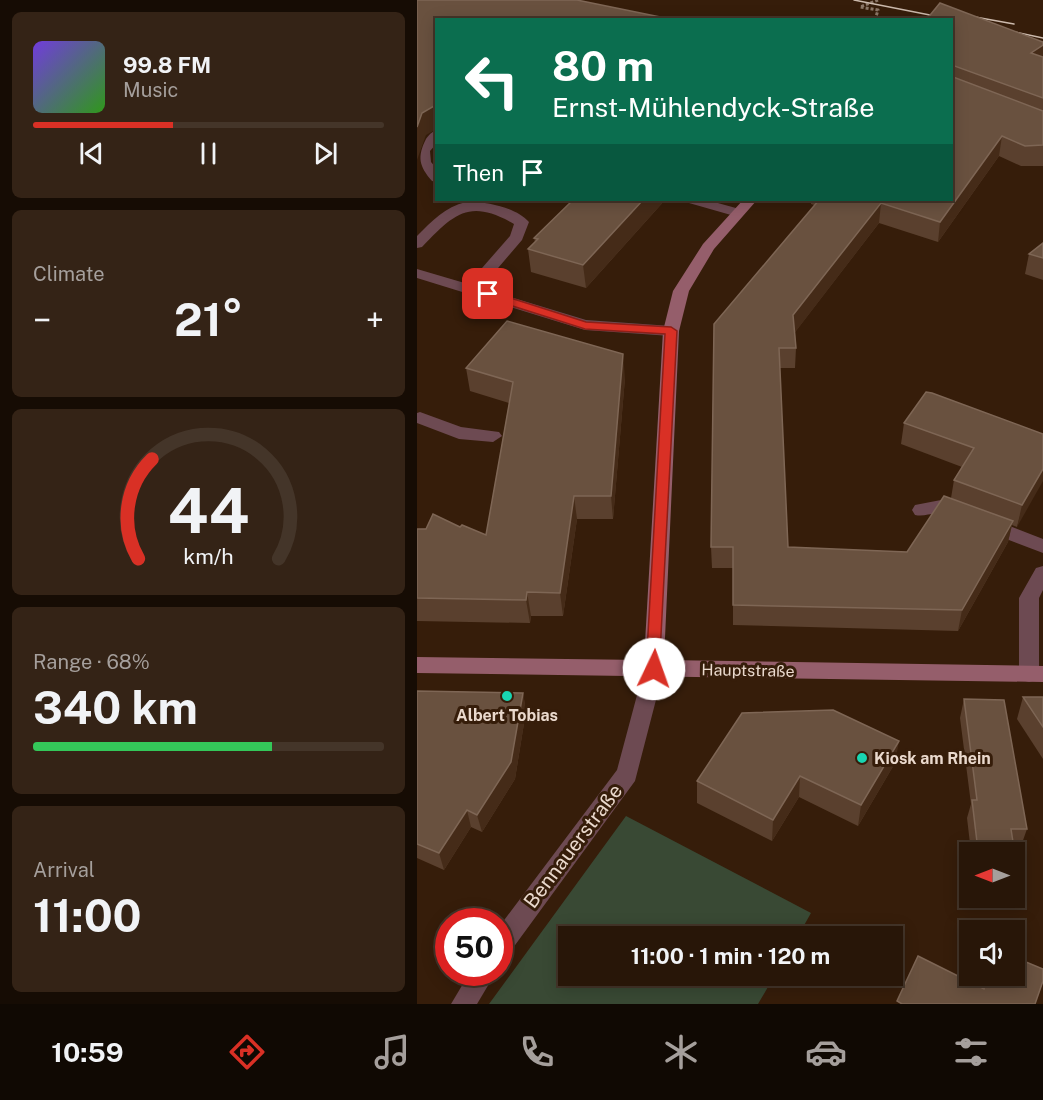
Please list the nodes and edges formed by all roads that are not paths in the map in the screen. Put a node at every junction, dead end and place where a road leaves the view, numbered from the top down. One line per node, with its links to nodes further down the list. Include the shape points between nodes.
1 (435, 136): 2 (street, via 423,151 424,163)
2 (435, 176)
3 (697, 201): 6 (street)
4 (749, 201): 6 (main road)
5 (459, 203): 7 (street); 9 (street, via 509,213 522,222 517,237)
6 (738, 213): 10 (main road, via 708,247 681,291)
7 (417, 244)
8 (417, 273): 9 (street)
9 (472, 289): 10 (street, via 585,325)
10 (671, 331): 17 (main road)
11 (420, 418): 12 (street, via 459,433)
12 (493, 436)
13 (921, 510): 14 (street, via 941,507)
14 (1043, 546)
15 (1043, 573): 18 (street, via 1029,598)
16 (417, 665): 17 (main road, Hauptstraße)
17 (654, 669): 18 (main road, Hauptstraße); 19 (street, Bennauerstraße, via 627,774)
18 (1036, 674)
19 (513, 927)
20 (475, 986): 21 (street)
21 (463, 1004)

